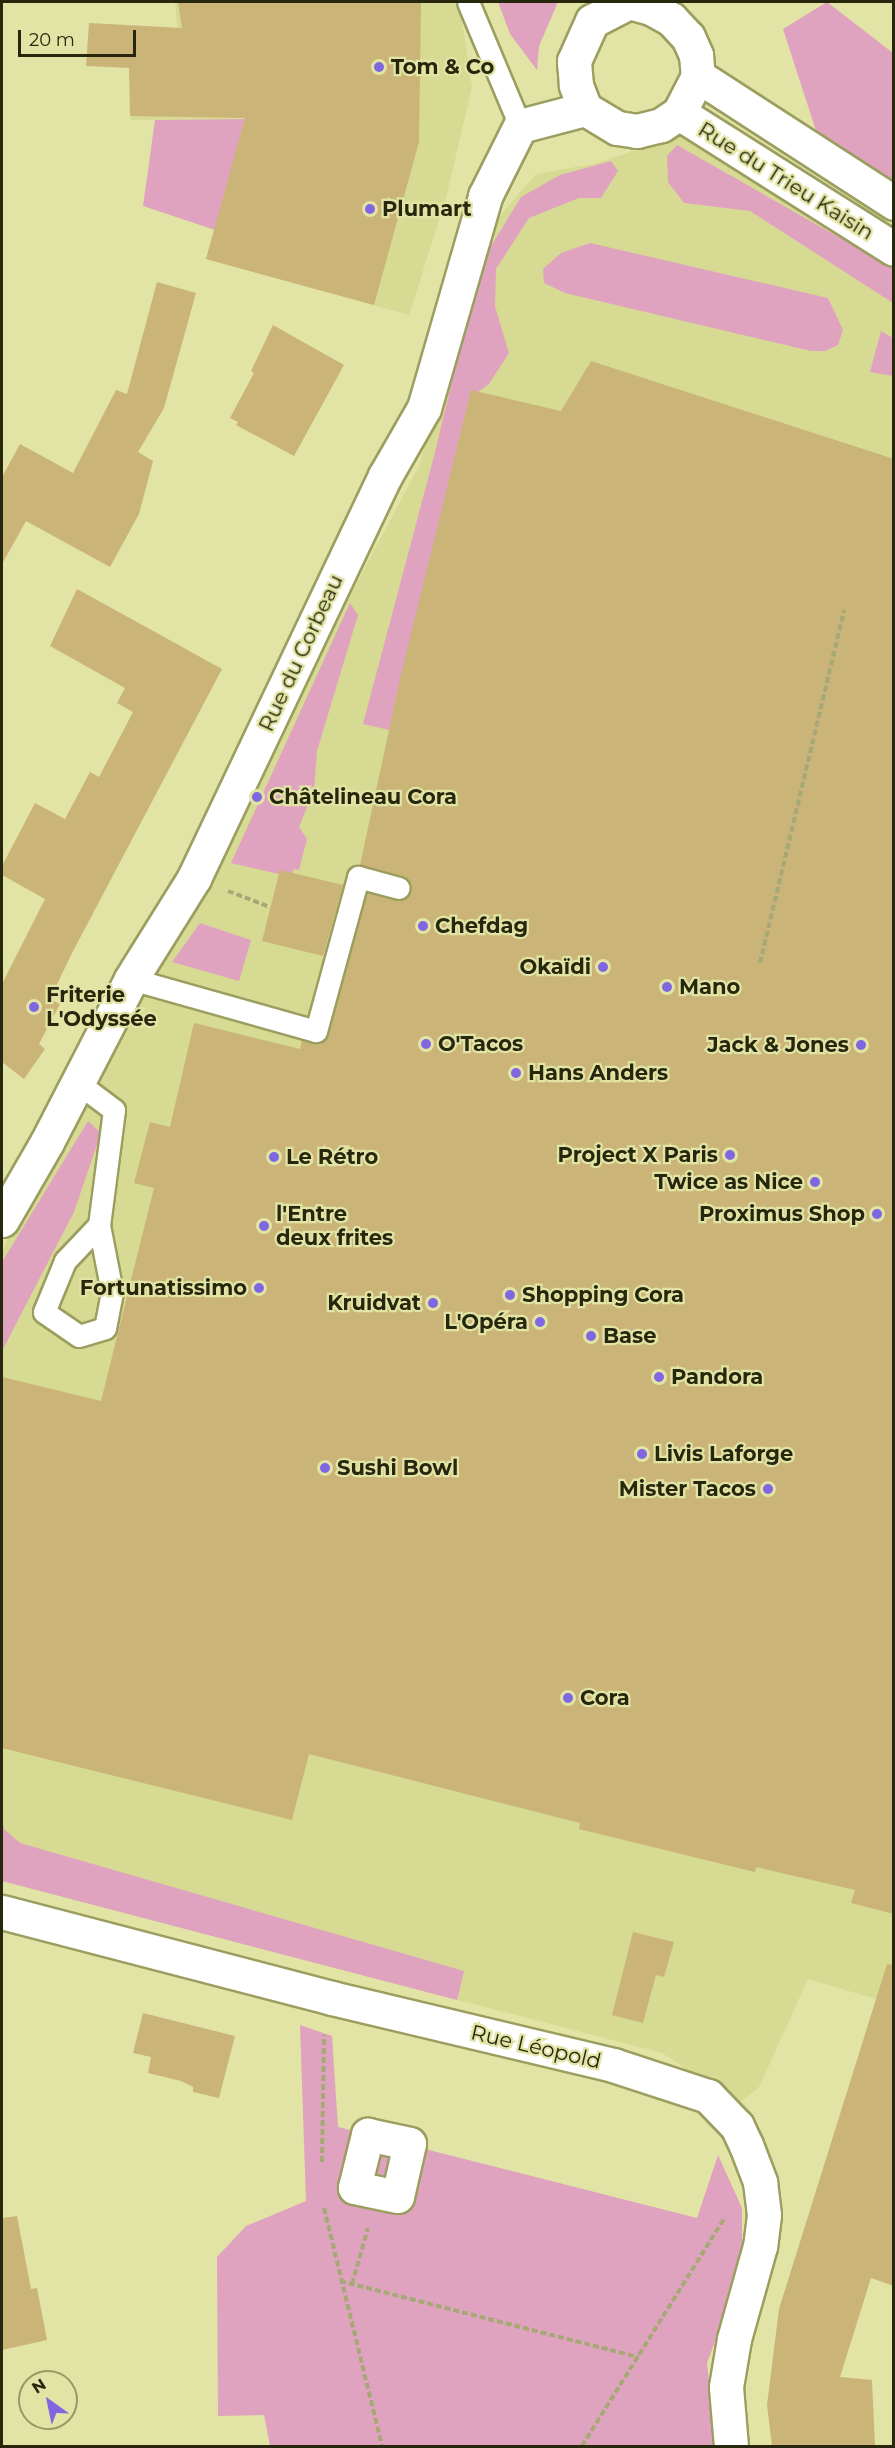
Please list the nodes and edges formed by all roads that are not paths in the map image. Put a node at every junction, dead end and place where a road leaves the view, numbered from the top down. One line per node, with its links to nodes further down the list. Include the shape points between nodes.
1 (468, 2): 7 (lane)
2 (629, 2): 3 (street); 4 (street, via 651,8 677,25 696,55)
3 (589, 11): 5 (street, via 574,61 576,85)
4 (698, 76): 6 (street); 8 (street, Rue du Trieu Kaisin)
5 (585, 109): 6 (street, via 616,128 637,131 661,125); 7 (street)
6 (679, 113): 9 (street, Rue du Trieu Kaisin)
7 (520, 126): 11 (street, Rue du Corbeau, via 485,196 424,408 385,476 194,878)
8 (894, 203)
9 (894, 249)
10 (399, 888): 11 (lane, via 358,877 316,1031)
11 (132, 979): 12 (street, Rue du Corbeau)
12 (78, 1083): 13 (street, Rue du Corbeau); 14 (lane, via 114,1110)
13 (2, 1220)
14 (99, 1225): 14 (lane, via 65,1261 44,1312 79,1336 105,1328 112,1292)
15 (2, 1912): 16 (street, Rue Léopold, via 332,1998 613,2065 708,2096 737,2126 746,2145 760,2182 764,2215 726,2387)
16 (731, 2446)

